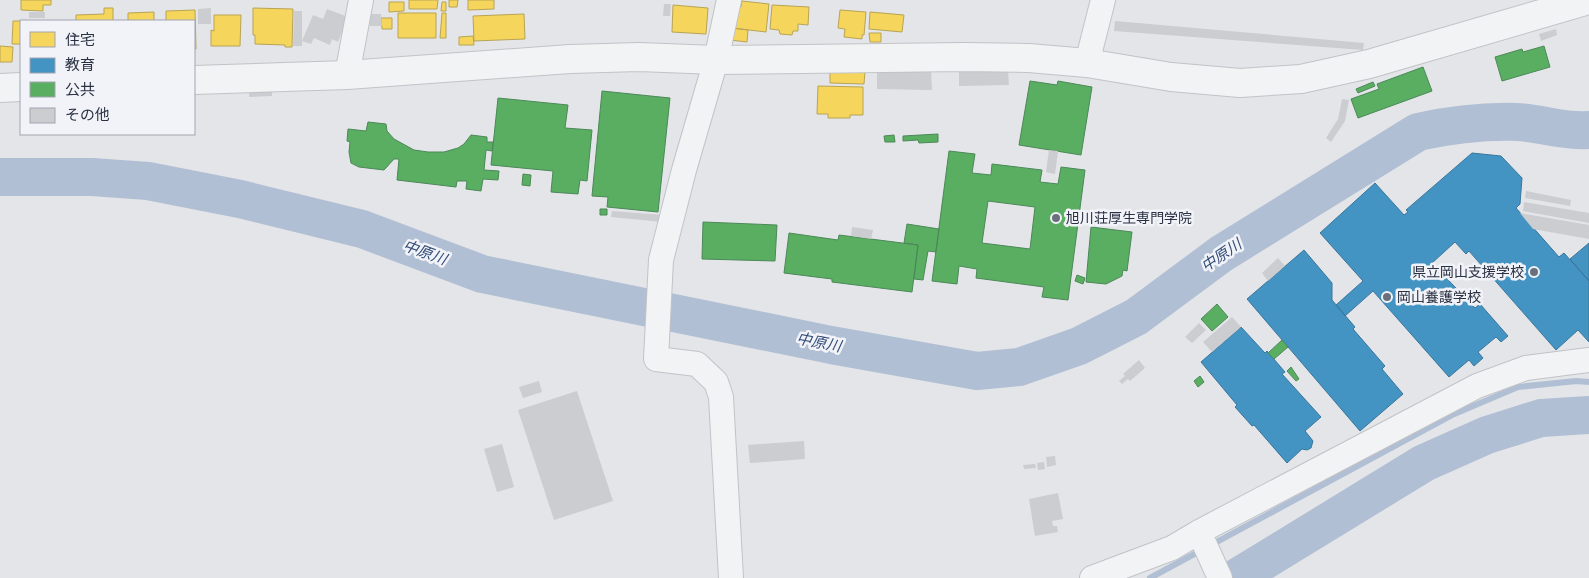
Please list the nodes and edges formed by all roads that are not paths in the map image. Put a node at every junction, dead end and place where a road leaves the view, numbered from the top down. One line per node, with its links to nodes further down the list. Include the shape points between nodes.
1 (361, 0): 7 (street)
2 (729, 0): 5 (street)
3 (1103, 0): 6 (street)
4 (1589, 0): 6 (street, via 1369,64 1300,79 1240,83 1171,77)
5 (716, 60): 6 (street, via 1029,58); 7 (street, via 638,56); 13 (street, via 661,260 656,358 696,364 716,382 721,397)
6 (1087, 63)
7 (347, 75): 8 (street)
8 (195, 80)
9 (20, 87): 10 (street)
10 (0, 88)
11 (1589, 360): 12 (street, via 1526,368 1477,386)
12 (1201, 537): 14 (street); 15 (street)
13 (731, 578)
14 (1092, 578)
15 (1220, 578)

